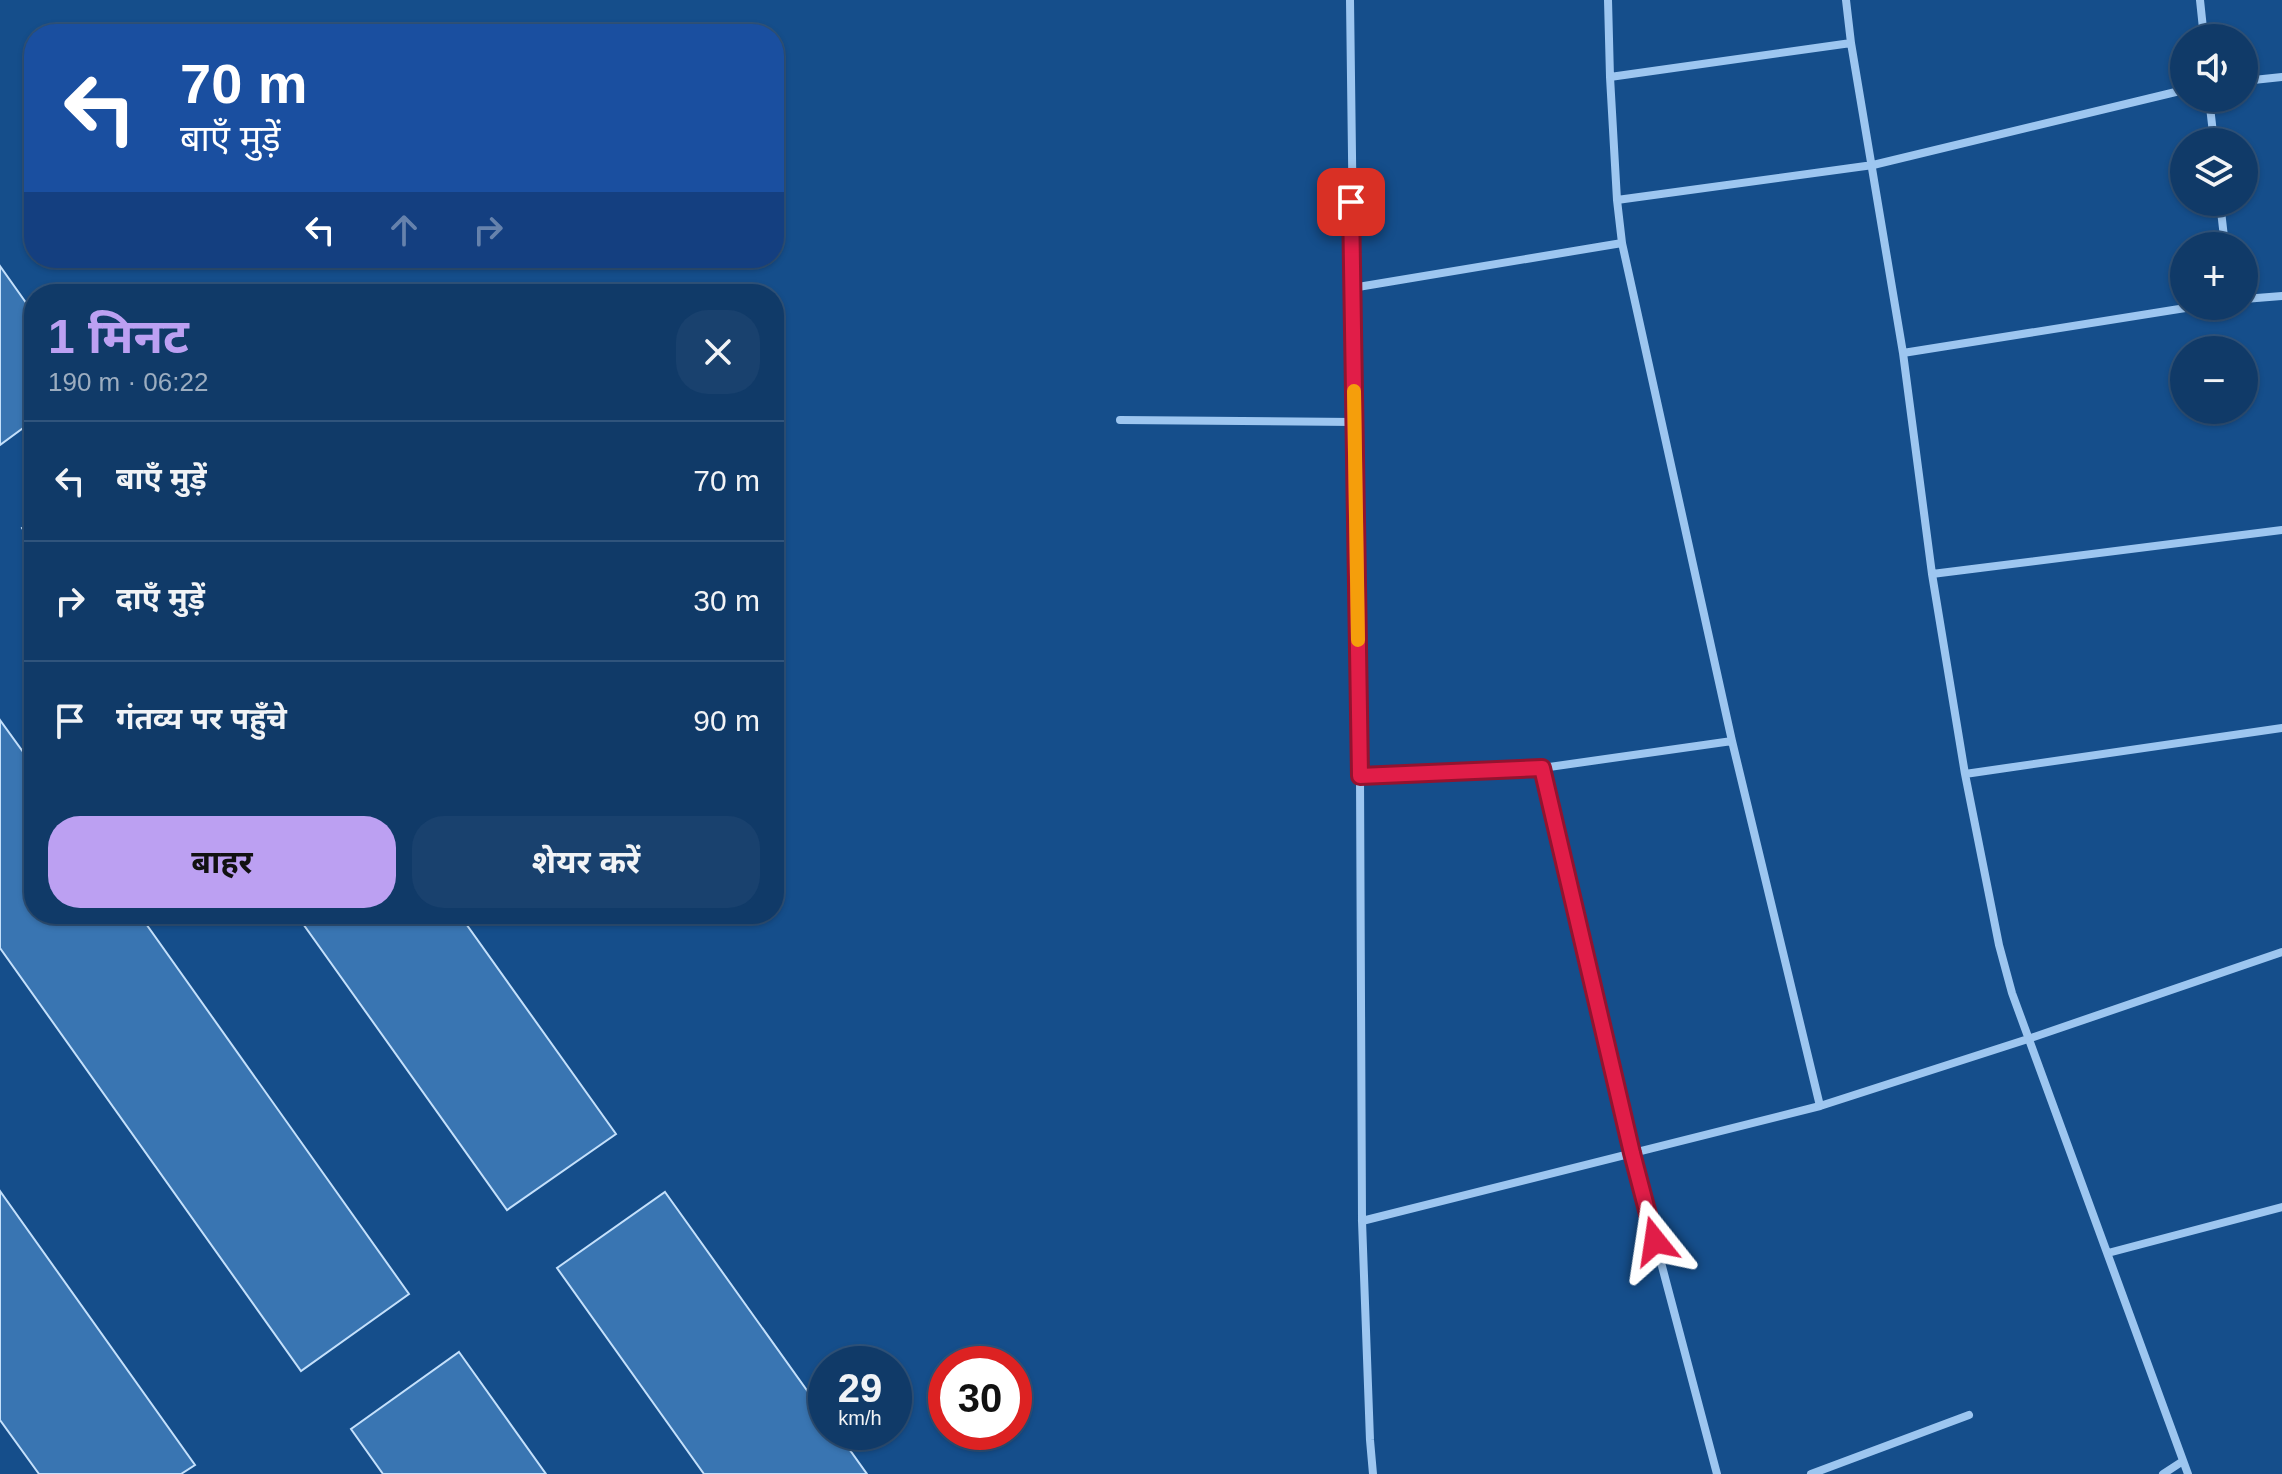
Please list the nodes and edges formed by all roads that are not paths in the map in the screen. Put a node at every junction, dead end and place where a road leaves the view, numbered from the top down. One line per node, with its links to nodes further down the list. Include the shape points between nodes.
1 (1350, 0): 14 (street)
2 (1608, 0): 7 (street)
3 (1846, 0): 6 (street)
4 (2200, 0): 5 (street)
5 (2203, 24)
6 (1851, 43): 7 (street); 11 (street)
7 (1610, 77): 12 (street)
8 (2282, 77): 9 (street)
9 (2258, 80)
10 (2170, 93): 11 (street)
11 (1873, 165): 12 (street); 18 (street)
12 (1617, 200): 13 (street)
13 (1622, 243): 14 (street); 24 (street)
14 (1352, 288): 20 (street)
15 (2282, 296): 16 (street)
16 (2258, 298)
17 (2170, 310): 18 (street)
18 (1903, 353): 22 (street)
19 (1120, 420): 20 (street)
20 (1354, 422): 27 (street)
21 (2282, 530): 22 (street)
22 (1932, 574): 26 (street)
23 (2282, 728): 26 (street)
24 (1732, 741): 25 (street); 30 (street)
25 (1542, 768): 27 (street); 31 (street)
26 (1965, 774): 29 (street, via 1999,945)
27 (1360, 776): 33 (street)
28 (2282, 952): 29 (street)
29 (2028, 1039): 30 (street); 34 (street)
30 (1820, 1106): 31 (street)
31 (1632, 1153): 33 (street); 38 (street)
32 (2282, 1207): 34 (street)
33 (1362, 1221): 37 (street)
34 (2108, 1253): 36 (street)
35 (1969, 1415): 39 (street)
36 (2183, 1461): 40 (street); 41 (street)
37 (1373, 1474)
38 (1717, 1474)
39 (1811, 1474)
40 (2163, 1474)
41 (2188, 1474)

